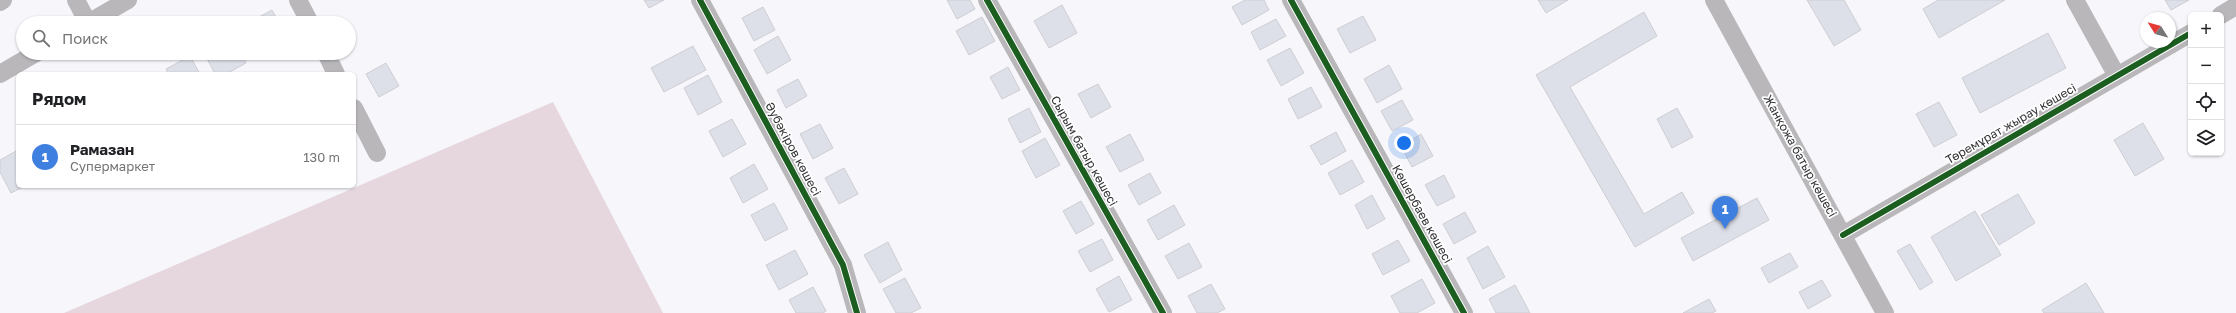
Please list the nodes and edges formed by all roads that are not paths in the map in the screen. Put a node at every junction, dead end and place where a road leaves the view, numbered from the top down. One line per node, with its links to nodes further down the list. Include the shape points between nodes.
1 (3, 0): 10 (street)
2 (76, 0): 13 (street)
3 (128, 0): 14 (street)
4 (298, 0): 15 (street)
5 (700, 0): 25 (street, Әубәкіров көшесі, via 843,265)
6 (987, 0): 26 (street, Сырым батыр көшесі)
7 (1292, 0): 27 (street, Көшербаев көшесі)
8 (1714, 0): 24 (street, Жанқожа батыр көшесі)
9 (2075, 0): 21 (street)
10 (0, 2)
11 (2236, 6): 12 (street)
12 (2224, 13)
13 (84, 16)
14 (100, 16)
15 (306, 16)
16 (2188, 35): 21 (street, Төремұрат жырау көшесі)
17 (24, 60): 20 (street)
18 (329, 60): 19 (street)
19 (335, 72)
20 (0, 74)
21 (2117, 76): 24 (street, Төремұрат жырау көшесі)
22 (356, 112): 23 (street)
23 (377, 153)
24 (1843, 235): 28 (street, Жанқожа батыр көшесі)
25 (857, 313)
26 (1163, 313)
27 (1464, 313)
28 (1885, 313)

